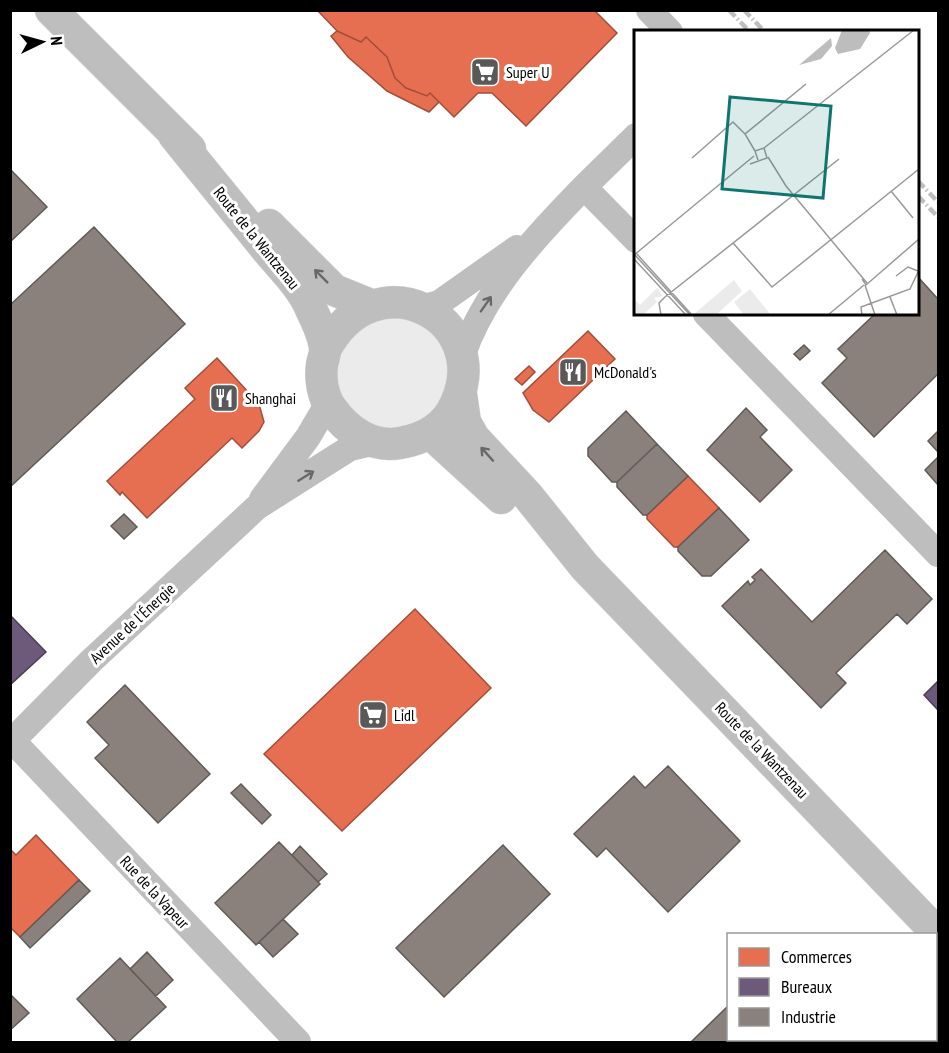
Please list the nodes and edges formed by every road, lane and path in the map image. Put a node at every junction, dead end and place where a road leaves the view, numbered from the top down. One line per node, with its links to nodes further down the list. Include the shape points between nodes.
1 (51, 10): 4 (main road, Route de la Wantzenau)
2 (649, 10): 3 (street)
3 (668, 30)
4 (174, 135): 9 (main road, Route de la Wantzenau, one-way to 4, via 334,290); 12 (main road, Route de la Wantzenau, via 305,297)
5 (634, 138): 6 (street)
6 (584, 187): 7 (street); 8 (street)
7 (542, 230): 10 (street, via 463,288 439,303); 13 (street, one-way to 7, via 482,307)
8 (634, 238)
9 (370, 305): 10 (main road, via 387,302); 12 (main road, via 335,330)
10 (421, 308): 13 (main road, via 447,327)
11 (707, 315): 19 (street)
12 (325, 350): 15 (main road, via 323,386)
13 (462, 357): 14 (main road)
14 (460, 394): 16 (main road, via 449,416); 20 (main road, Route de la Wantzenau, one-way to 14, via 528,496 474,438 465,422)
15 (328, 403): 17 (main road, via 340,421 356,434); 18 (street, Avenue de l'Énergie)
16 (430, 433): 17 (main road, via 413,441); 20 (main road, Route de la Wantzenau, via 513,511)
17 (376, 442): 18 (street, Avenue de l'Énergie, one-way to 17, via 350,448)
18 (256, 507): 21 (street, Avenue de l'Énergie)
19 (939, 554)
20 (585, 567): 22 (main road, Route de la Wantzenau)
21 (11, 740): 23 (street, Rue de la Vapeur)
22 (939, 933)
23 (298, 1042)

